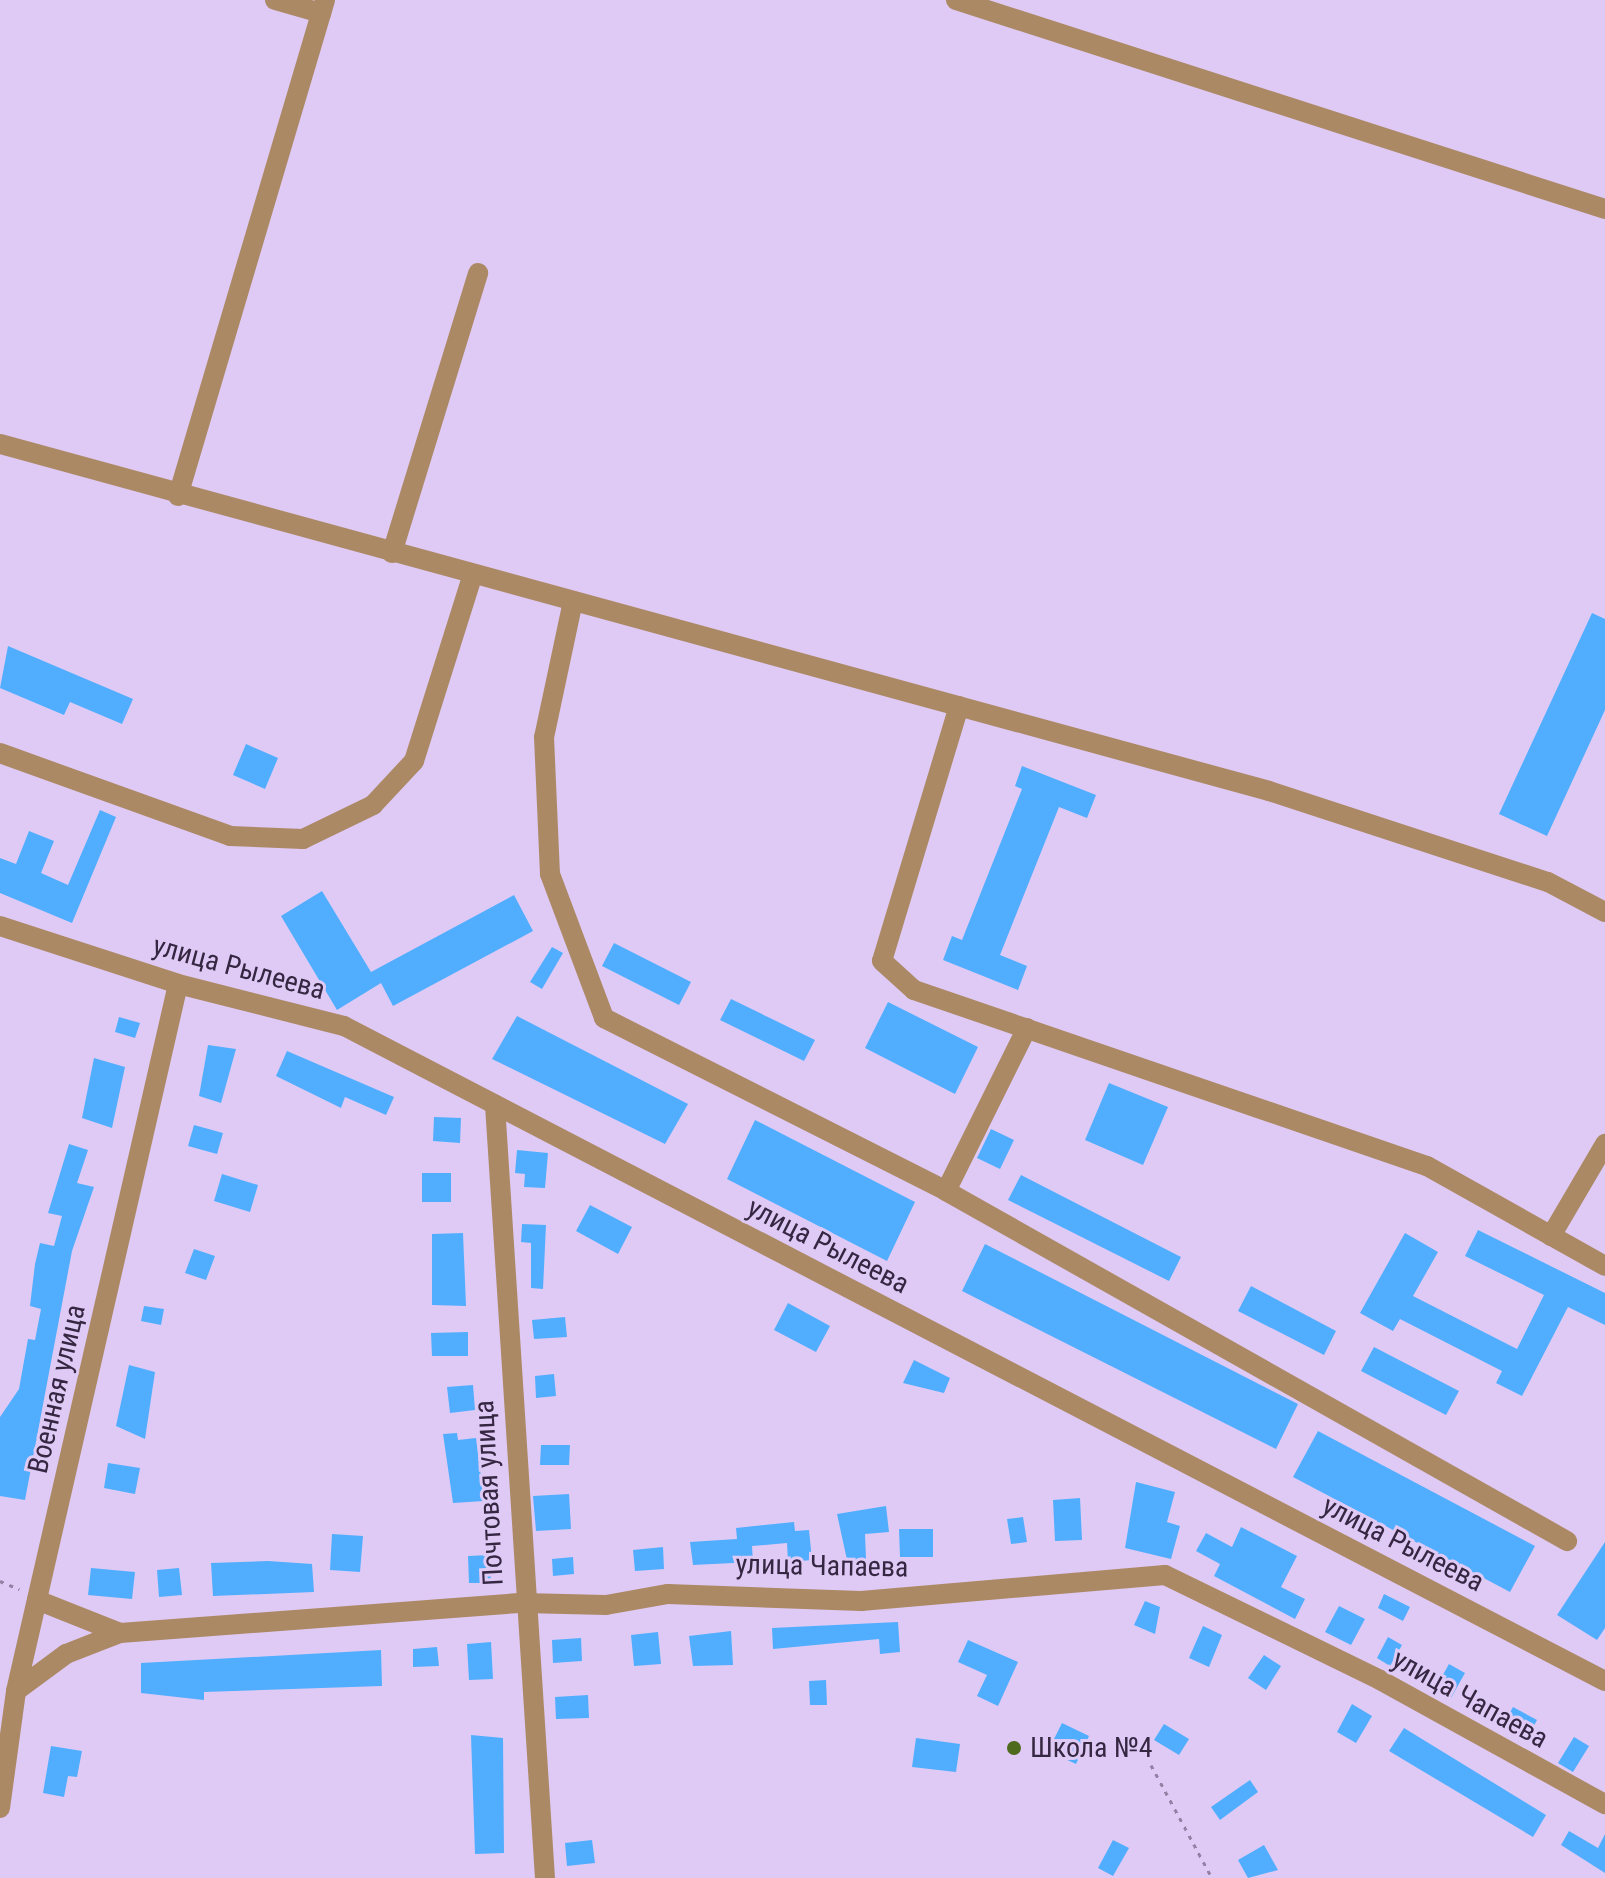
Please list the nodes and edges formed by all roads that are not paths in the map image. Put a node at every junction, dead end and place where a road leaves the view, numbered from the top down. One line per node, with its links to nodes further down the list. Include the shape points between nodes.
1 (275, 0): 3 (street)
2 (956, 0): 4 (street)
3 (323, 7): 7 (street)
4 (1605, 209)
5 (478, 273): 8 (street)
6 (0, 444): 7 (street)
7 (178, 496): 8 (street)
8 (392, 553): 9 (street)
9 (473, 574): 10 (street); 12 (street, via 414,761 373,805 303,839 230,836)
10 (573, 601): 11 (street); 19 (street, via 544,737 550,874 604,1018)
11 (959, 706): 13 (street, via 1269,791 1548,882); 16 (street, via 882,961 914,990)
12 (0, 753)
13 (1605, 912)
14 (0, 926): 15 (street, улица Рылеева)
15 (178, 984): 17 (street, улица Рылеева, via 344,1026); 23 (street, Военная улица)
16 (1027, 1028): 19 (street); 20 (street, via 1427,1166)
17 (495, 1105): 24 (street, Почтовая улица); 26 (street, улица Рылеева)
18 (1605, 1144): 20 (street)
19 (946, 1191): 22 (street)
20 (1551, 1236): 21 (street)
21 (1605, 1266)
22 (1567, 1541)
23 (37, 1600): 25 (street, улица Чапаева); 27 (street, Военная улица)
24 (523, 1603): 25 (street, улица Чапаева); 28 (street, улица Чапаева, via 606,1605 722,1592 861,1601 1165,1575 1380,1680); 30 (street, Почтовая улица)
25 (120, 1633): 27 (street, via 66,1654)
26 (1605, 1681)
27 (16, 1691): 29 (street, Военная улица)
28 (1605, 1804)
29 (0, 1808)
30 (545, 1878)

